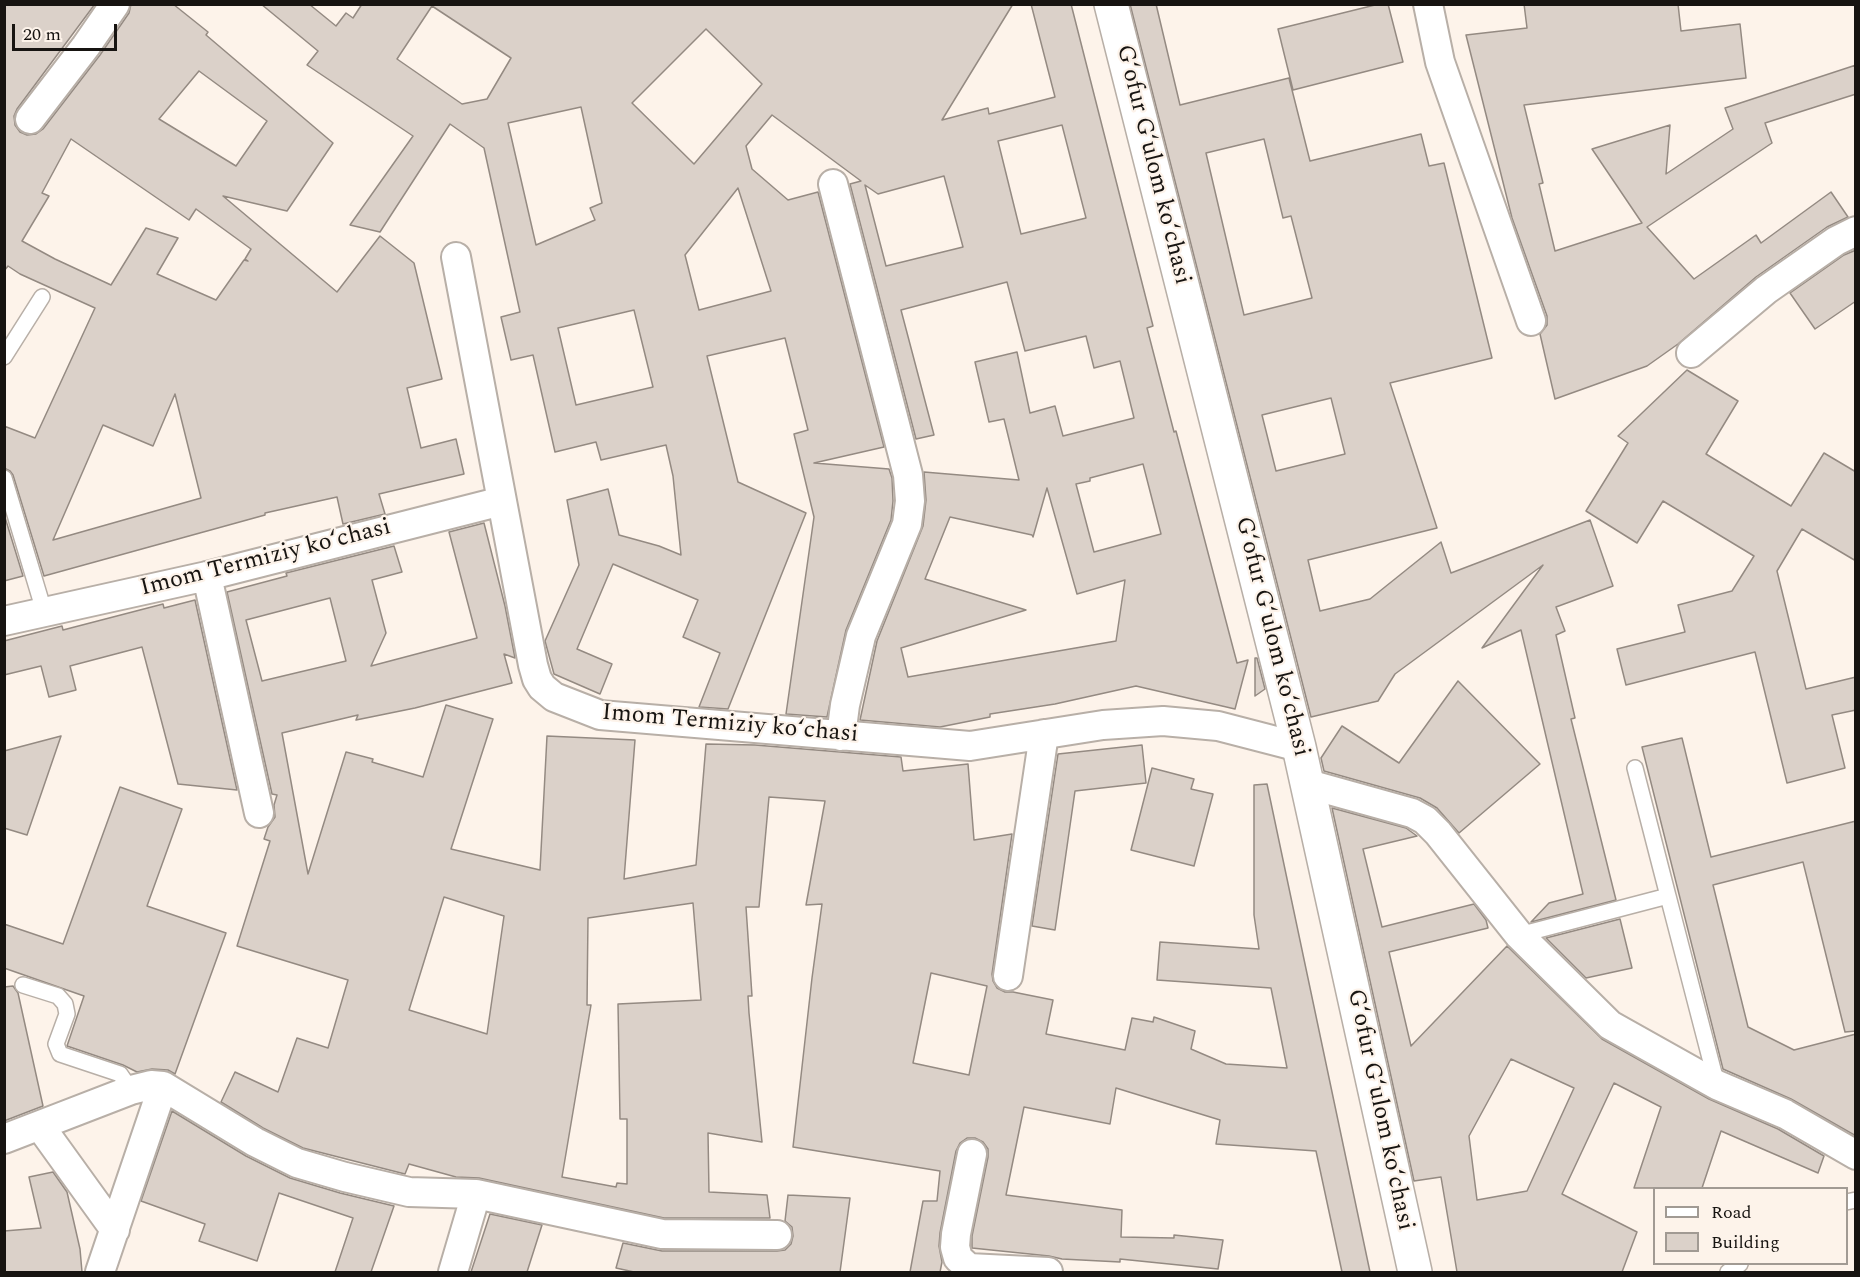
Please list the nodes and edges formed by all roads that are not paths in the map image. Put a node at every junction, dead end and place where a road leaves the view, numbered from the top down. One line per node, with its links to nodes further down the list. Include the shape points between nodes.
1 (115, 4): 4 (street)
2 (1111, 4): 19 (street, Gʻofur Gʻulom koʻchasi)
3 (1428, 4): 9 (street, via 1440,62)
4 (30, 119)
5 (833, 184): 18 (street, via 908,475 910,501 907,524 861,636)
6 (1856, 231): 10 (street, via 1766,290)
7 (456, 257): 13 (street)
8 (42, 297): 11 (lane)
9 (1530, 321)
10 (1691, 353)
11 (4, 357)
12 (4, 478): 15 (lane)
13 (502, 501): 14 (street, Imom Termiziy koʻchasi); 18 (street, Imom Termiziy koʻchasi, via 532,665 542,687 554,698 600,715)
14 (207, 576): 15 (street, Imom Termiziy koʻchasi); 22 (street)
15 (44, 611): 16 (street, Imom Termiziy koʻchasi)
16 (4, 621)
17 (1044, 734): 18 (street, Imom Termiziy koʻchasi, via 970,746); 19 (street, Imom Termiziy koʻchasi, via 1162,721 1218,726); 25 (street)
18 (841, 736)
19 (1299, 747): 21 (street, Gʻofur Gʻulom koʻchasi)
20 (1635, 768): 23 (lane)
21 (1308, 784): 24 (street, via 1425,820); 40 (street, Gʻofur Gʻulom koʻchasi)
22 (260, 813)
23 (1668, 896): 24 (lane); 27 (lane)
24 (1519, 935): 27 (street, via 1610,1025)
25 (1008, 976)
26 (24, 985): 29 (lane, via 58,996 65,1004 67,1014 56,1044 60,1054 120,1074)
27 (1717, 1085): 33 (street, via 1785,1114)
28 (163, 1086): 29 (street); 34 (street, via 297,1163 409,1192); 35 (street)
29 (131, 1090): 30 (street)
30 (40, 1126): 31 (street); 35 (street)
31 (4, 1139)
32 (972, 1154): 39 (street, via 956,1234 958,1258 969,1268)
33 (1856, 1155)
34 (476, 1194): 36 (street, via 662,1234); 38 (street)
35 (115, 1230): 37 (street)
36 (777, 1235)
37 (100, 1272)
38 (453, 1272)
39 (1048, 1272)
40 (1415, 1272)

